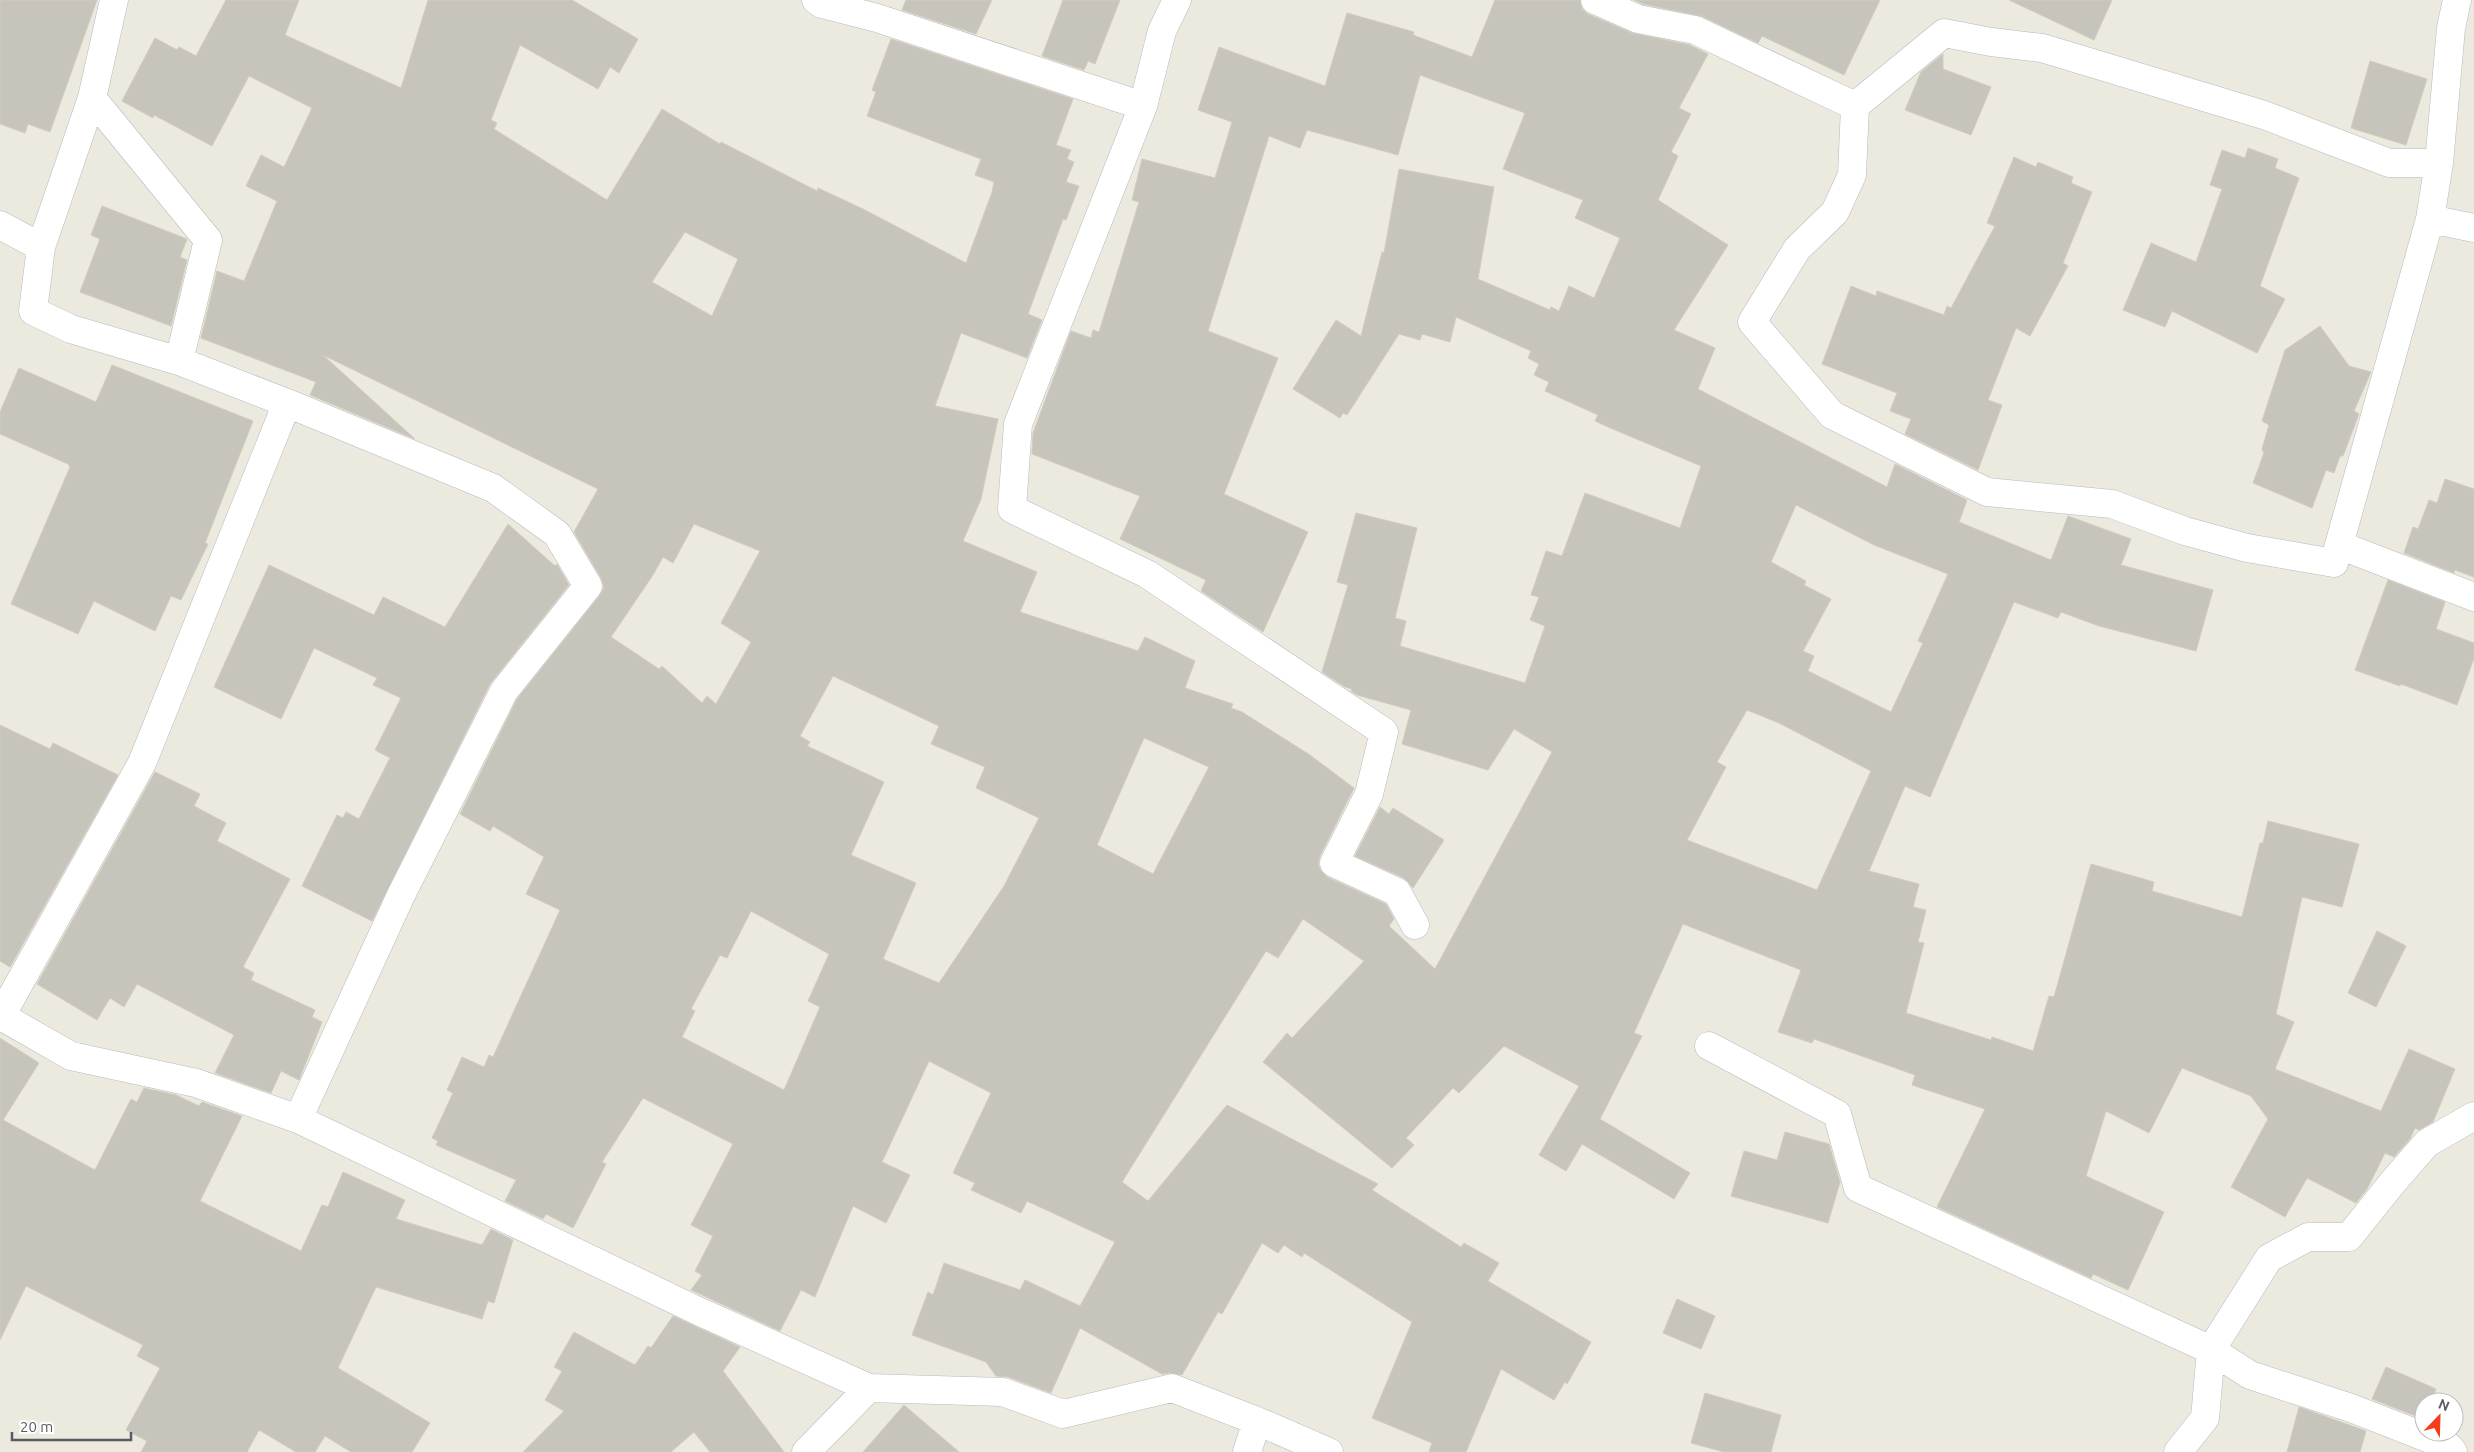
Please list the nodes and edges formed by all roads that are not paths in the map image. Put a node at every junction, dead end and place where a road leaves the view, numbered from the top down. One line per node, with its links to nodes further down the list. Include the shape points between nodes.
1 (114, 0): 6 (street)
2 (816, 0): 7 (street)
3 (1177, 0): 7 (street, via 1162,31)
4 (1595, 0): 8 (street, via 1638,18 1695,30)
5 (2457, 0): 9 (street, via 2451,28)
6 (92, 98): 13 (street); 14 (street, via 208,240)
7 (1144, 106): 18 (street, via 1018,424 1012,510 1147,574 1384,732 1369,794 1334,863 1397,892)
8 (1855, 106): 9 (street, via 1944,33 2042,48 2264,115 2389,163); 16 (street, via 1852,175 1835,212 1797,249 1752,322 1832,415 1986,492 2112,504 2185,531 2247,548 2334,563)
9 (2439, 163): 10 (street)
10 (2430, 219): 12 (street); 16 (street)
11 (0, 225): 13 (street)
12 (2474, 228)
13 (41, 247): 14 (street, via 33,311 71,329)
14 (180, 361): 15 (street)
15 (287, 403): 21 (street, via 493,488 557,534 588,586 504,691 401,895); 21 (street, via 142,763 1,1016 70,1056 196,1083)
16 (2339, 546): 17 (street)
17 (2474, 597)
18 (1415, 925)
19 (1709, 1046): 22 (street, via 1837,1114 1858,1188)
20 (2474, 1116): 22 (street, via 2427,1143 2349,1237 2308,1237 2269,1258)
21 (298, 1119): 23 (street, via 698,1311)
22 (2211, 1350): 28 (street, via 2205,1418); 29 (street, via 2250,1375 2352,1408 2448,1446)
23 (869, 1388): 24 (street, via 1003,1392 1064,1414 1172,1388); 25 (street)
24 (1257, 1420): 26 (street); 27 (street)
25 (806, 1452)
26 (1247, 1452)
27 (1329, 1452)
28 (2178, 1452)
29 (2453, 1452)

